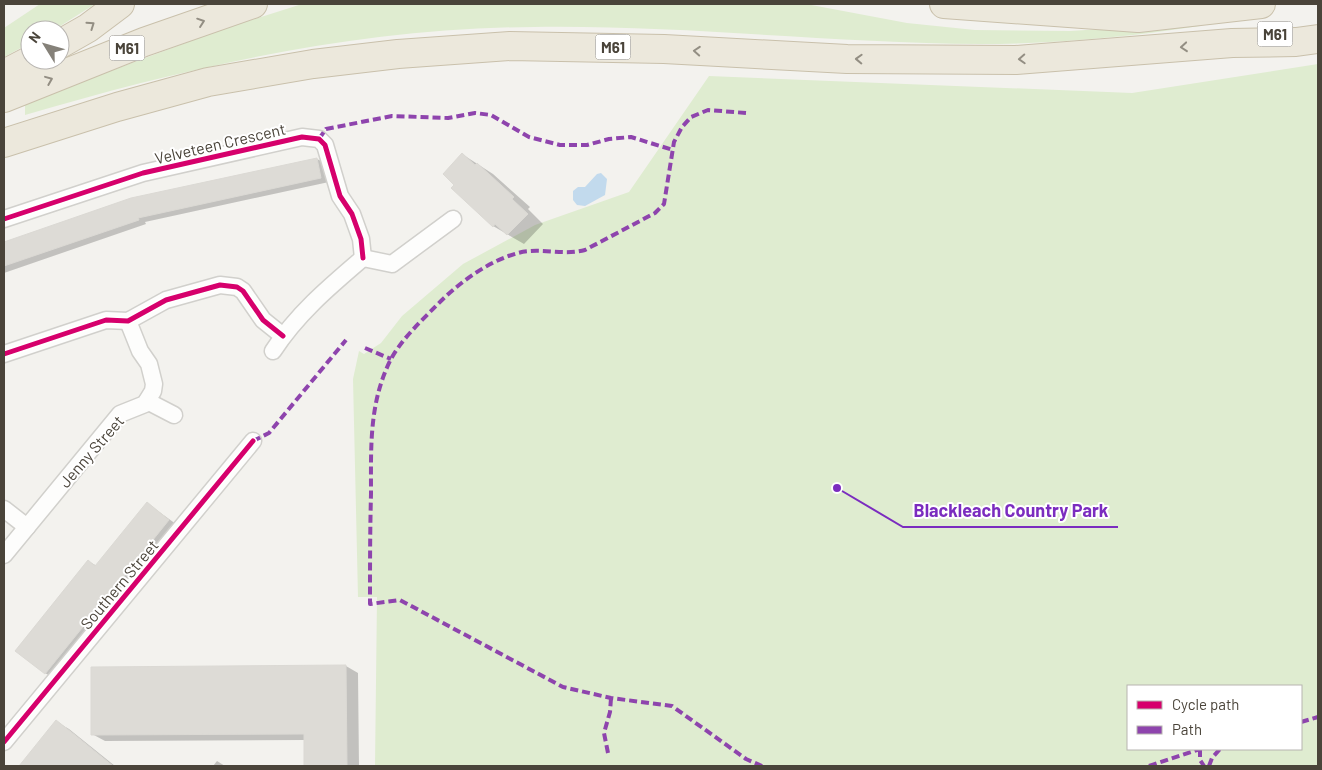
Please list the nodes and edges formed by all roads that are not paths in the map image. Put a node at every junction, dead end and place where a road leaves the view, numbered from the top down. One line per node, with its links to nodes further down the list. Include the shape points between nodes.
1 (120, 4): 8 (highway, M61, one-way to 1)
2 (253, 4): 13 (highway, M61, one-way to 2, via 144,42)
3 (944, 4): 6 (highway, M61)
4 (1140, 4): 6 (highway, M61)
5 (1261, 4): 6 (highway, M61, via 1138,18)
6 (1067, 13)
7 (1318, 25): 10 (highway, M61)
8 (70, 38)
9 (1318, 39): 10 (highway, M61)
10 (1232, 43): 14 (highway, M61, one-way to 14, via 1016,60 847,59 664,49 510,46 398,54 208,82)
11 (20, 66): 12 (highway)
12 (4, 74)
13 (4, 98)
14 (4, 143)
15 (4, 219): 17 (street, Velveteen Crescent, via 143,173 302,137 319,139 325,145 340,196 352,214 361,239)
16 (453, 219): 17 (street, via 392,264)
17 (363, 258): 19 (street, via 320,295)
18 (128, 321): 19 (street, via 166,300 220,285 240,289 263,320); 21 (street, via 106,320); 22 (street, via 153,376 153,391)
19 (283, 336): 20 (street)
20 (273, 351)
21 (4, 354)
22 (148, 401): 23 (street); 26 (street, Jenny Street, via 139,408 120,414)
23 (174, 415)
24 (253, 441): 28 (street, Southern Street)
25 (4, 509): 26 (street)
26 (27, 527): 27 (street, Jenny Street)
27 (4, 555)
28 (6, 736)

